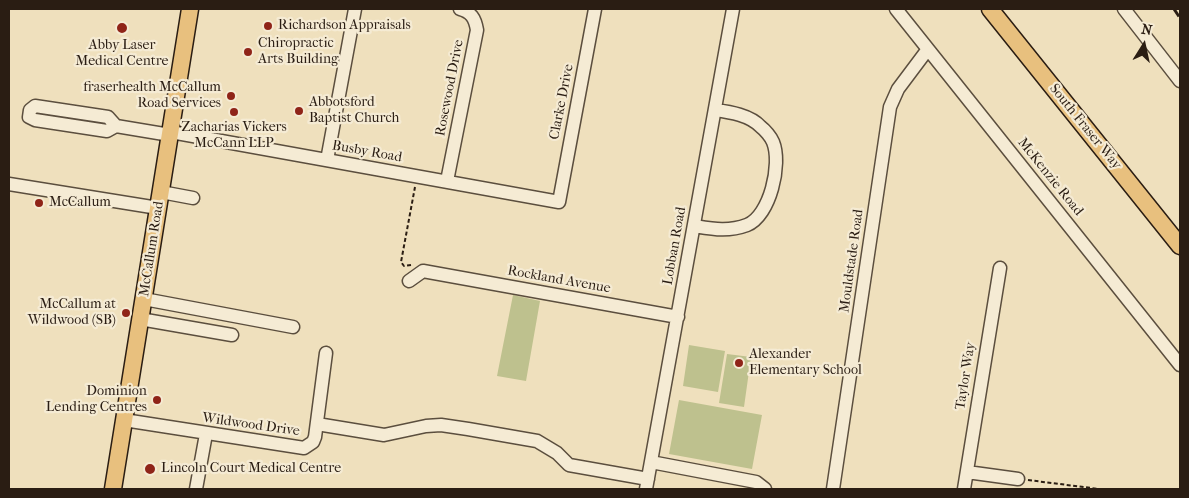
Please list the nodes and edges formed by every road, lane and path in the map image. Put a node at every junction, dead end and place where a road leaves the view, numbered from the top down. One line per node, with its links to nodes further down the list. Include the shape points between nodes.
1 (190, 9): 13 (main road, McCallum Road)
2 (356, 9): 14 (street)
3 (460, 9): 16 (street, Rosewood Drive, via 471,14 477,30)
4 (595, 9): 20 (street, Clarke Drive)
5 (733, 9): 11 (street, Lobban Road)
6 (896, 9): 9 (street, McKenzie Road)
7 (990, 9): 22 (main road, South Fraser Way)
8 (1124, 9): 10 (street)
9 (928, 49): 31 (street, McKenzie Road); 42 (street, Mouldstade Road, via 898,89 890,107)
10 (1180, 81)
11 (715, 110): 21 (street, Lobban Road); 21 (street, via 749,118 761,126 773,142 776,165 771,193 764,210 748,224 723,231)
12 (116, 126): 12 (street, via 108,117 36,106 30,110 29,117 35,120 107,131); 13 (street, Busby Road)
13 (170, 134): 14 (street, Busby Road); 19 (main road, McCallum Road)
14 (327, 160): 15 (street, Busby Road)
15 (417, 176): 16 (street, Busby Road); 24 (path, via 401,262)
16 (447, 181): 20 (street, Busby Road)
17 (9, 184): 19 (street)
18 (193, 198): 19 (street)
19 (160, 200): 25 (main road, McCallum Road)
20 (559, 202)
21 (694, 226): 26 (street, Lobban Road)
22 (1180, 246)
23 (1000, 268): 36 (street, Taylor Way)
24 (414, 274): 26 (street, Rockland Avenue, via 423,271)
25 (144, 299): 27 (main road, McCallum Road); 28 (street)
26 (678, 317): 35 (street, Lobban Road)
27 (140, 319): 29 (street); 32 (main road, McCallum Road)
28 (293, 327)
29 (232, 335)
30 (326, 353): 33 (street, Wildwood Drive)
31 (1180, 365)
32 (124, 420): 34 (street, Wildwood Drive); 39 (main road, McCallum Road)
33 (317, 424): 34 (street, Wildwood Drive, via 313,442 304,448); 38 (street, via 384,435 441,425 537,441 569,465)
34 (206, 434): 40 (street)
35 (651, 462): 38 (street, Lobban Road); 41 (street, via 756,482)
36 (967, 472): 37 (street); 43 (street, Taylor Way)
37 (1018, 479): 44 (path)
38 (647, 484)
39 (113, 489)
40 (196, 489)
41 (764, 489)
42 (833, 489)
43 (964, 489)
44 (1099, 489)

